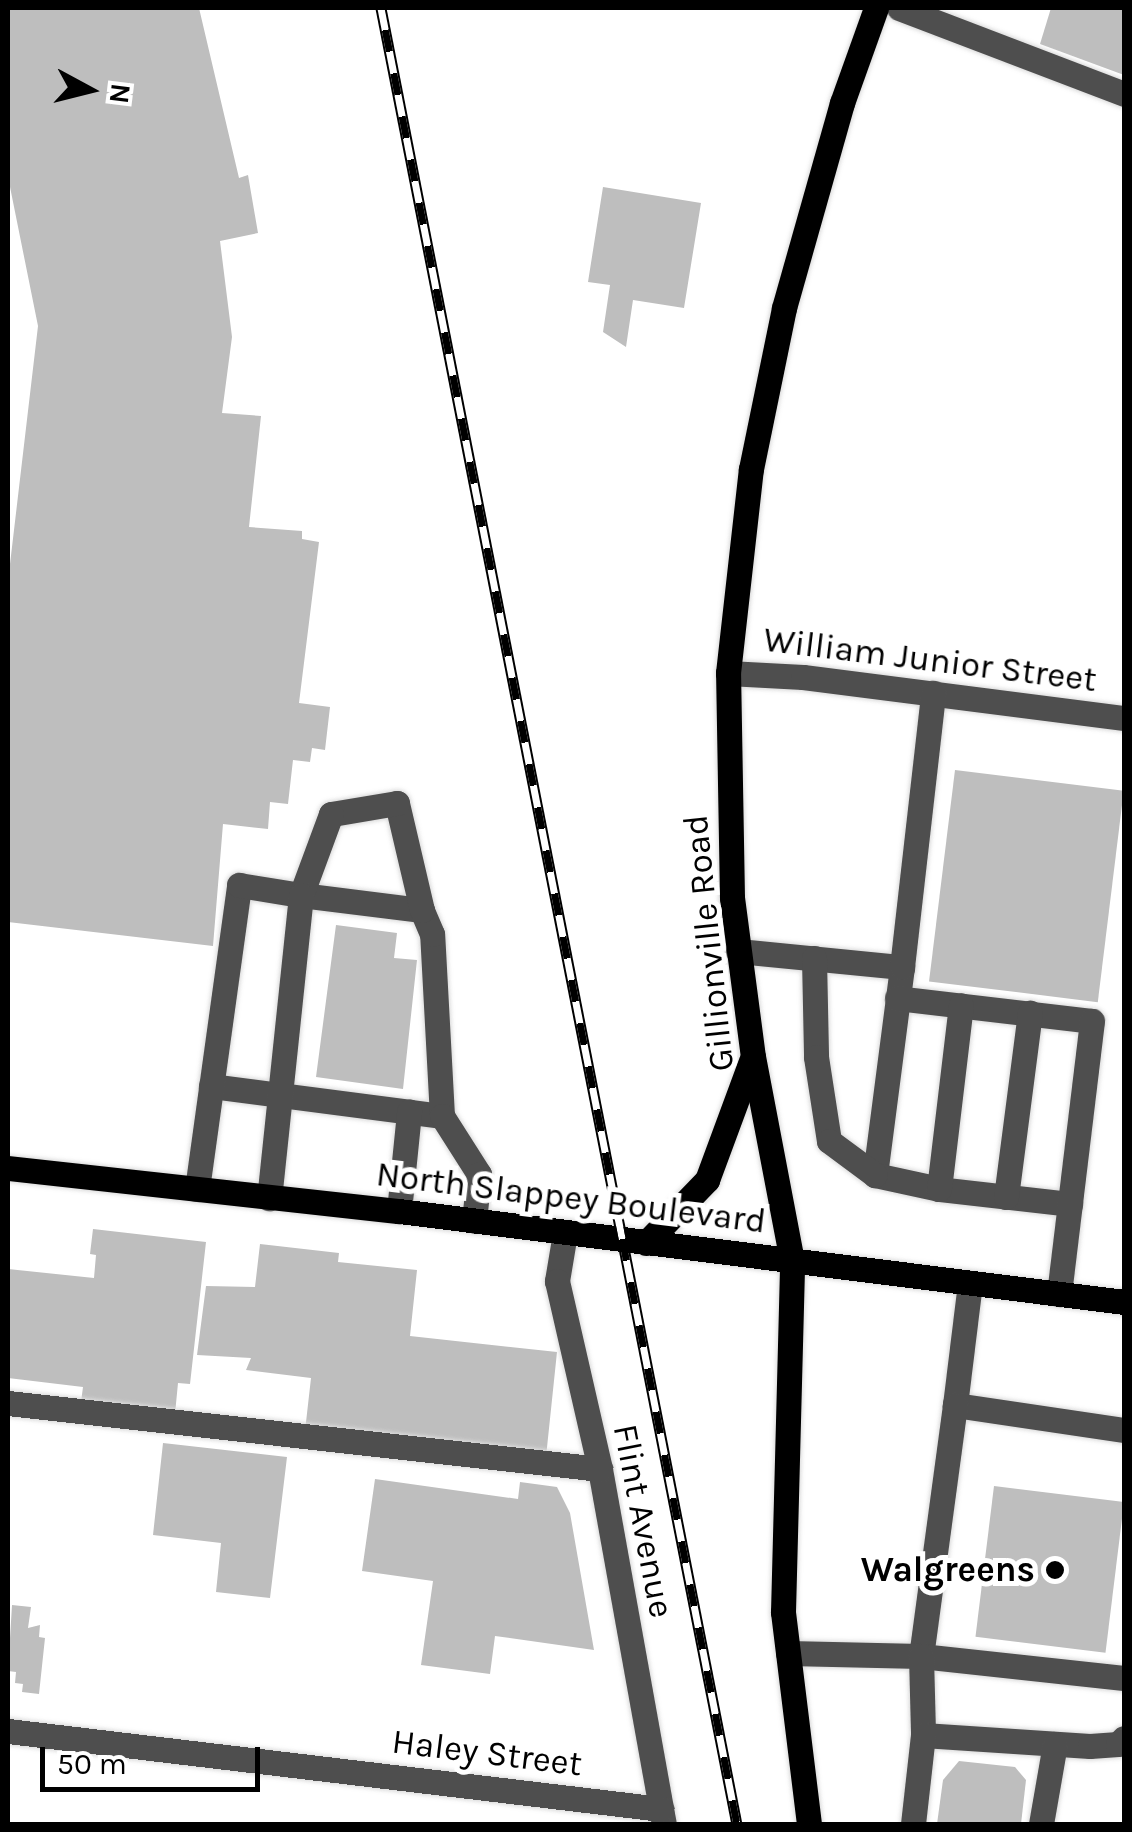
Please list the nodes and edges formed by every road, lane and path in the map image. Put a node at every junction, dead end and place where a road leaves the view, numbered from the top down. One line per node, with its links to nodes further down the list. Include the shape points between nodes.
1 (876, 8): 4 (main road, Gillionville Road, via 784,308 751,469)
2 (898, 8): 3 (street)
3 (1124, 94)
4 (728, 673): 5 (street, William Junior Street); 9 (main road, Gillionville Road, via 729,847)
5 (933, 694): 6 (street, William Junior Street); 11 (street)
6 (1124, 718)
7 (301, 895): 8 (street); 8 (street, via 331,814 397,802); 16 (street, via 239,885); 17 (street)
8 (422, 910): 19 (street, via 432,934)
9 (738, 950): 10 (street); 15 (main road, Gillionville Road)
10 (814, 958): 11 (street); 21 (street, via 816,1057 829,1141)
11 (902, 967): 12 (street)
12 (898, 998): 13 (street); 21 (street)
13 (961, 1005): 14 (street); 23 (street)
14 (1030, 1014): 24 (street); 26 (street, via 1092,1021)
15 (753, 1057): 30 (main road, via 707,1180); 31 (main road, Gillionville Road)
16 (212, 1086): 17 (street); 22 (street)
17 (280, 1095): 18 (street); 25 (street)
18 (408, 1112): 19 (street); 27 (street)
19 (442, 1116): 28 (street, via 479,1174)
20 (8, 1168): 22 (main road, North Slappey Boulevard)
21 (875, 1175): 23 (street)
22 (197, 1189): 25 (main road, North Slappey Boulevard)
23 (938, 1189): 24 (street)
24 (1006, 1197): 26 (street)
25 (269, 1198): 27 (main road, North Slappey Boulevard)
26 (1070, 1204): 33 (street)
27 (399, 1212): 28 (main road, North Slappey Boulevard)
28 (474, 1221): 29 (main road, North Slappey Boulevard)
29 (564, 1232): 30 (main road, North Slappey Boulevard); 38 (street, Flint Avenue, via 557,1281)
30 (646, 1242): 31 (main road, North Slappey Boulevard)
31 (792, 1261): 32 (main road, North Slappey Boulevard); 39 (main road, Gillionville Road, via 783,1612)
32 (970, 1283): 33 (main road, North Slappey Boulevard); 36 (street)
33 (1059, 1294): 34 (main road, North Slappey Boulevard)
34 (1124, 1302)
35 (8, 1403): 38 (street)
36 (955, 1405): 37 (street); 40 (street)
37 (1124, 1430)
38 (600, 1469): 46 (street, Flint Avenue)
39 (788, 1652): 40 (street); 47 (main road, Gillionville Road)
40 (921, 1656): 41 (street); 43 (street)
41 (1124, 1678)
42 (8, 1731): 46 (street, Haley Street)
43 (923, 1736): 45 (street); 48 (street)
44 (1124, 1738): 45 (street, via 1118,1744)
45 (1054, 1744): 49 (street)
46 (663, 1817)
47 (809, 1824)
48 (913, 1824)
49 (1040, 1824)

